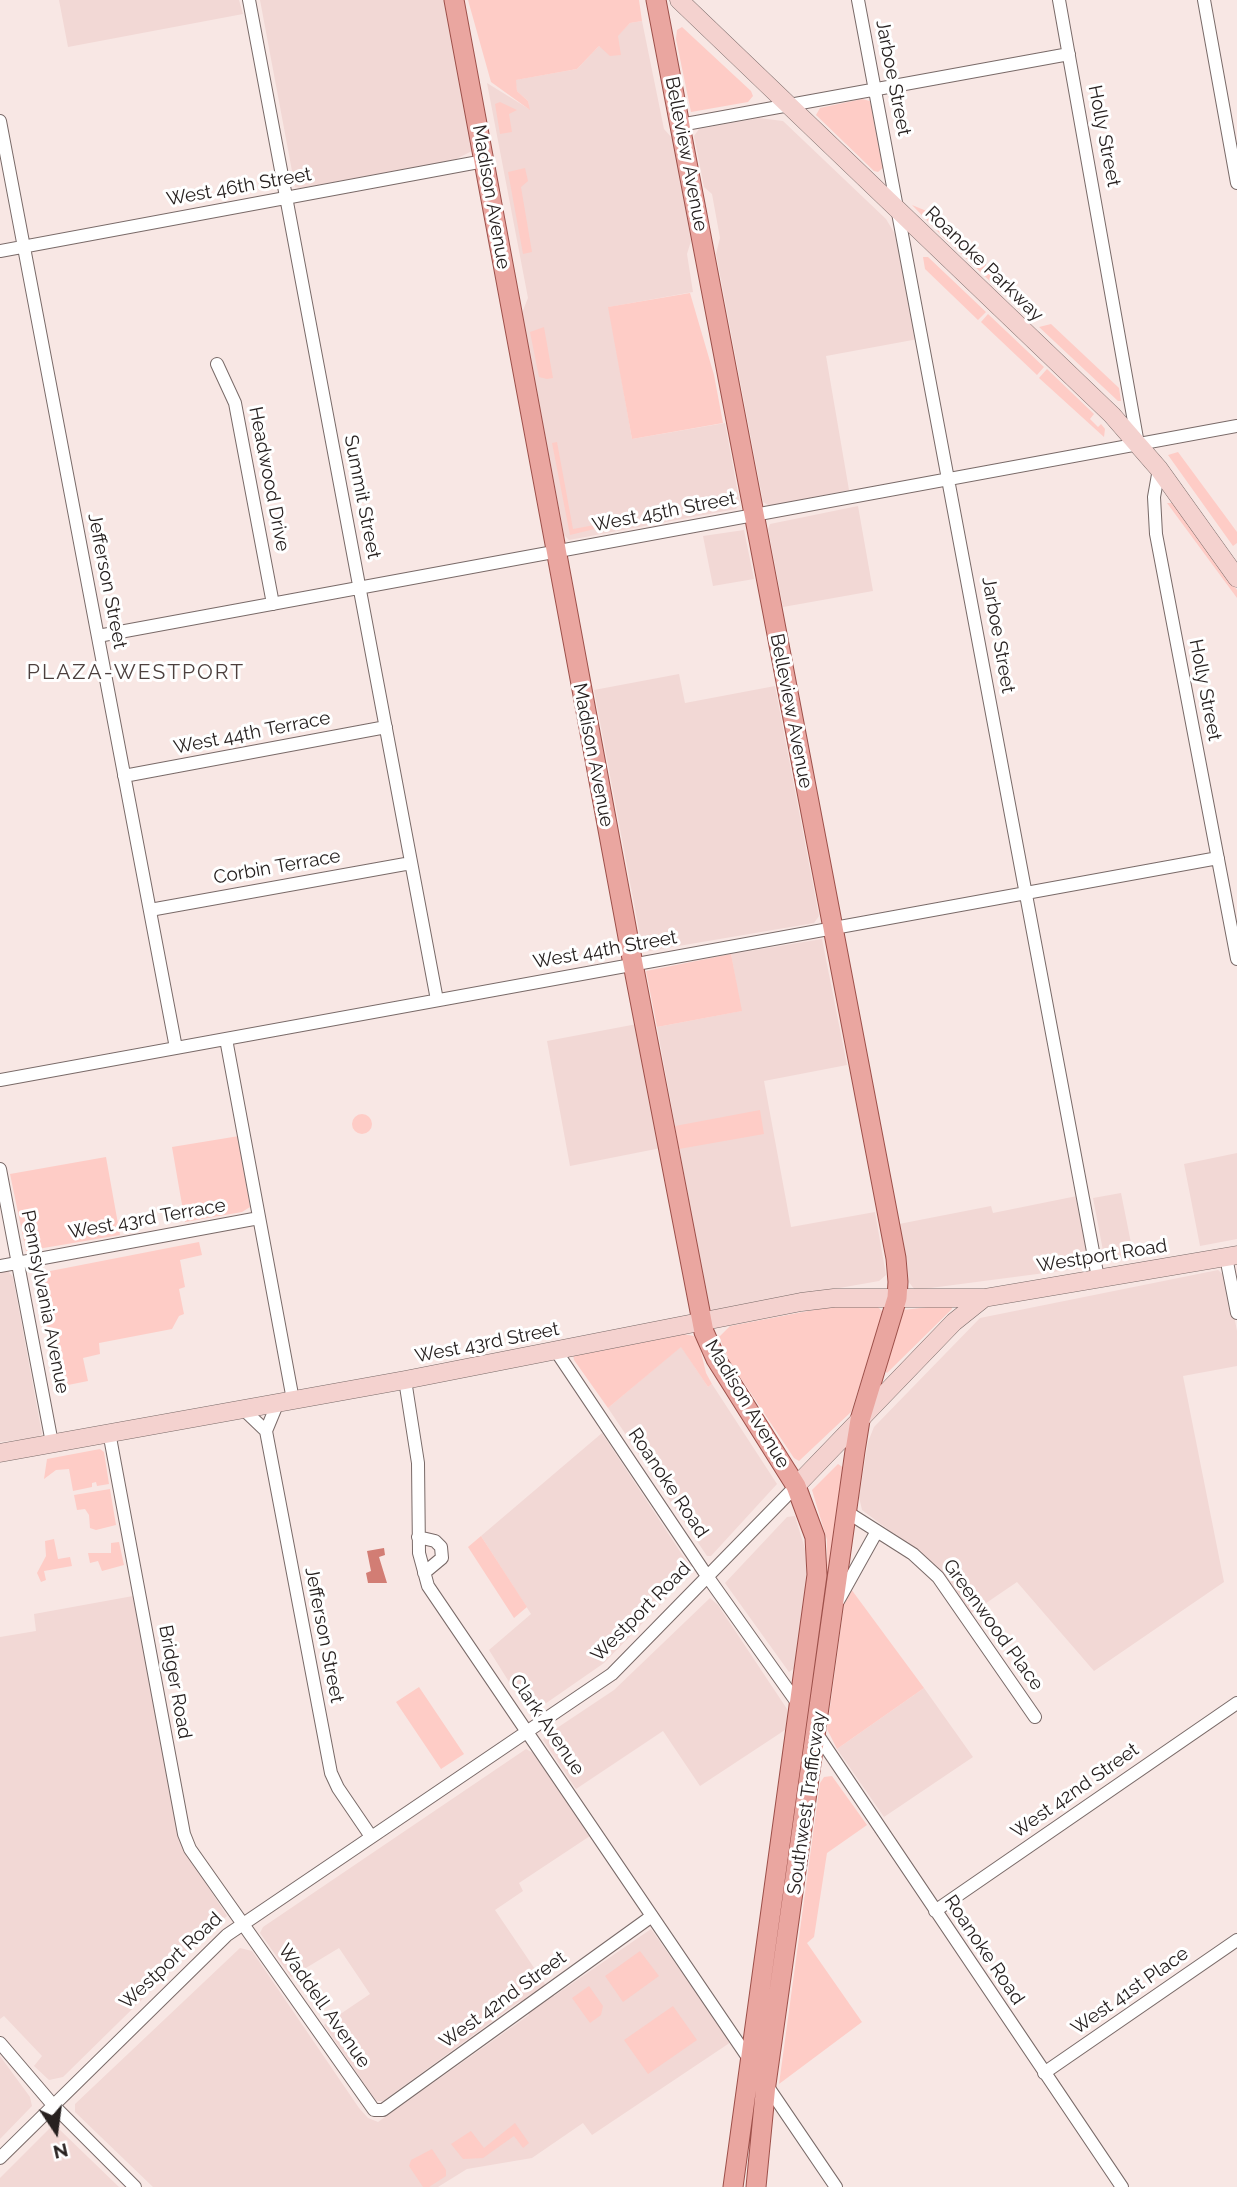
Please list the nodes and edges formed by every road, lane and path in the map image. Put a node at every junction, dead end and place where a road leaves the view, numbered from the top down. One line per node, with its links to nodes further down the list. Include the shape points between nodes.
1 (249, 0): 15 (street, Summit Street)
2 (454, 0): 13 (main road, Madison Avenue)
3 (656, 0): 12 (main road, Belleview Avenue)
4 (679, 0): 10 (street, Roanoke Parkway)
5 (858, 0): 9 (street, Jarboe Street)
6 (1203, 0): 14 (street)
7 (1063, 3): 8 (street, Holly Street)
8 (1069, 54): 9 (street); 21 (street, Holly Street)
9 (876, 89): 10 (street); 16 (street, Jarboe Street)
10 (789, 105): 12 (street); 16 (street, Roanoke Parkway)
11 (0, 121): 17 (street, Jefferson Street)
12 (680, 125): 24 (main road, Belleview Avenue)
13 (484, 161): 15 (street, West 46th Street); 25 (main road, Madison Avenue)
14 (1237, 183)
15 (286, 198): 17 (street, West 46th Street); 27 (street, Summit Street)
16 (899, 211): 21 (street, Roanoke Parkway); 23 (street, Jarboe Street)
17 (24, 246): 18 (street, West 46th Street); 29 (street, Jefferson Street)
18 (0, 251)
19 (217, 364): 28 (street, Headwood Drive, via 235,402)
20 (1237, 426): 21 (street, West 45th Street)
21 (1138, 444): 22 (street, Roanoke Parkway); 23 (street, West 45th Street)
22 (1159, 469): 26 (street, Roanoke Parkway); 32 (street, Holly Street, via 1154,497 1156,534)
23 (949, 479): 24 (street, West 45th Street); 34 (street, Jarboe Street)
24 (754, 515): 25 (street, West 45th Street); 36 (main road, Belleview Avenue)
25 (556, 552): 27 (street, West 45th Street); 38 (main road, Madison Avenue)
26 (1237, 578)
27 (359, 588): 28 (street, West 45th Street); 30 (street, Summit Street)
28 (273, 604): 29 (street, West 45th Street)
29 (98, 636): 31 (street, Jefferson Street)
30 (386, 727): 31 (street, West 44th Terrace); 33 (street, Summit Street)
31 (124, 776): 35 (street, Jefferson Street)
32 (1218, 858): 34 (street, West 44th Street); 37 (street, Holly Street)
33 (411, 863): 35 (street, Corbin Terrace); 39 (street, Summit Street)
34 (1025, 892): 36 (street, West 44th Street); 48 (street, Jarboe Street)
35 (150, 910): 41 (street, Jefferson Street)
36 (832, 928): 38 (street, West 44th Street); 49 (main road, Belleview Avenue, via 896,1258)
37 (1237, 958)
38 (633, 964): 39 (street, West 44th Street); 52 (main road, Madison Avenue)
39 (437, 1000): 40 (street, West 44th Street)
40 (226, 1039): 41 (street, West 44th Street); 44 (street)
41 (176, 1048): 42 (street, West 44th Street)
42 (0, 1080)
43 (0, 1169): 46 (street, Pennsylvania Avenue)
44 (259, 1218): 46 (street, West 43rd Terrace); 55 (street)
45 (1232, 1256): 48 (street, Westport Road); 51 (street)
46 (18, 1262): 47 (street, West 43rd Terrace); 60 (street, Pennsylvania Avenue)
47 (0, 1266)
48 (1098, 1278): 50 (street, Westport Road)
49 (897, 1298): 50 (street, West 43rd Street); 52 (street, West 43rd Street, via 834,1298); 57 (main road, Belleview Avenue)
50 (984, 1298): 57 (street, Westport Road, via 954,1321)
51 (1237, 1313)
52 (702, 1322): 53 (street, West 43rd Street); 62 (main road, Madison Avenue, via 716,1359)
53 (556, 1351): 54 (street, West 43rd Street); 67 (street, Roanoke Road)
54 (405, 1380): 55 (street, West 43rd Street); 65 (street, Clark Avenue, via 418,1463)
55 (286, 1401): 56 (street, West 43rd Street); 58 (street)
56 (243, 1409): 58 (street); 59 (street, West 43rd Street)
57 (860, 1420): 62 (street, Westport Road); 63 (main road, Southwest Trafficway)
58 (266, 1431): 74 (street, Jefferson Street, via 331,1773)
59 (110, 1432): 60 (street, West 43rd Street); 77 (street, Bridger Road, via 184,1834)
60 (52, 1443): 61 (street, West 43rd Street)
61 (0, 1453)
62 (796, 1486): 67 (street, Westport Road); 70 (main road, Southwest Trafficway, via 815,1537 817,1575)
63 (847, 1512): 64 (street, Greenwood Place); 68 (main road, Southwest Trafficway)
64 (877, 1531): 68 (street); 71 (street, Greenwood Place, via 938,1577)
65 (418, 1536): 66 (street, Clark Avenue); 66 (street, via 441,1547 442,1558)
66 (424, 1573): 72 (street, Clark Avenue, via 428,1586)
67 (707, 1576): 70 (street, Roanoke Road); 72 (street, Westport Road, via 612,1674)
68 (834, 1607): 73 (main road, Southwest Trafficway)
69 (1237, 1703): 75 (street, West 42nd Street)
70 (799, 1704): 80 (main road, Southwest Trafficway)
71 (1035, 1717)
72 (527, 1730): 74 (street, Westport Road); 76 (street, Clark Avenue)
73 (817, 1734): 75 (street, Roanoke Road); 82 (main road, Southwest Trafficway)
74 (370, 1835): 77 (street, Westport Road)
75 (935, 1911): 81 (street, Roanoke Road)
76 (652, 1916): 80 (street, Clark Avenue); 84 (street, West 42nd Street, via 383,2110)
77 (243, 1923): 83 (street, Westport Road); 84 (street, Waddell Avenue)
78 (1237, 1940): 81 (street, West 41st Place)
79 (0, 2043): 83 (street)
80 (749, 2059): 87 (main road, Southwest Trafficway)
81 (1044, 2073): 90 (street, Roanoke Road)
82 (766, 2084): 88 (main road, Southwest Trafficway); 89 (street)
83 (53, 2105): 85 (street, Westport Road); 86 (street)
84 (374, 2110)
85 (0, 2158)
86 (135, 2187)
87 (733, 2187)
88 (756, 2187)
89 (836, 2187)
90 (1122, 2187)

